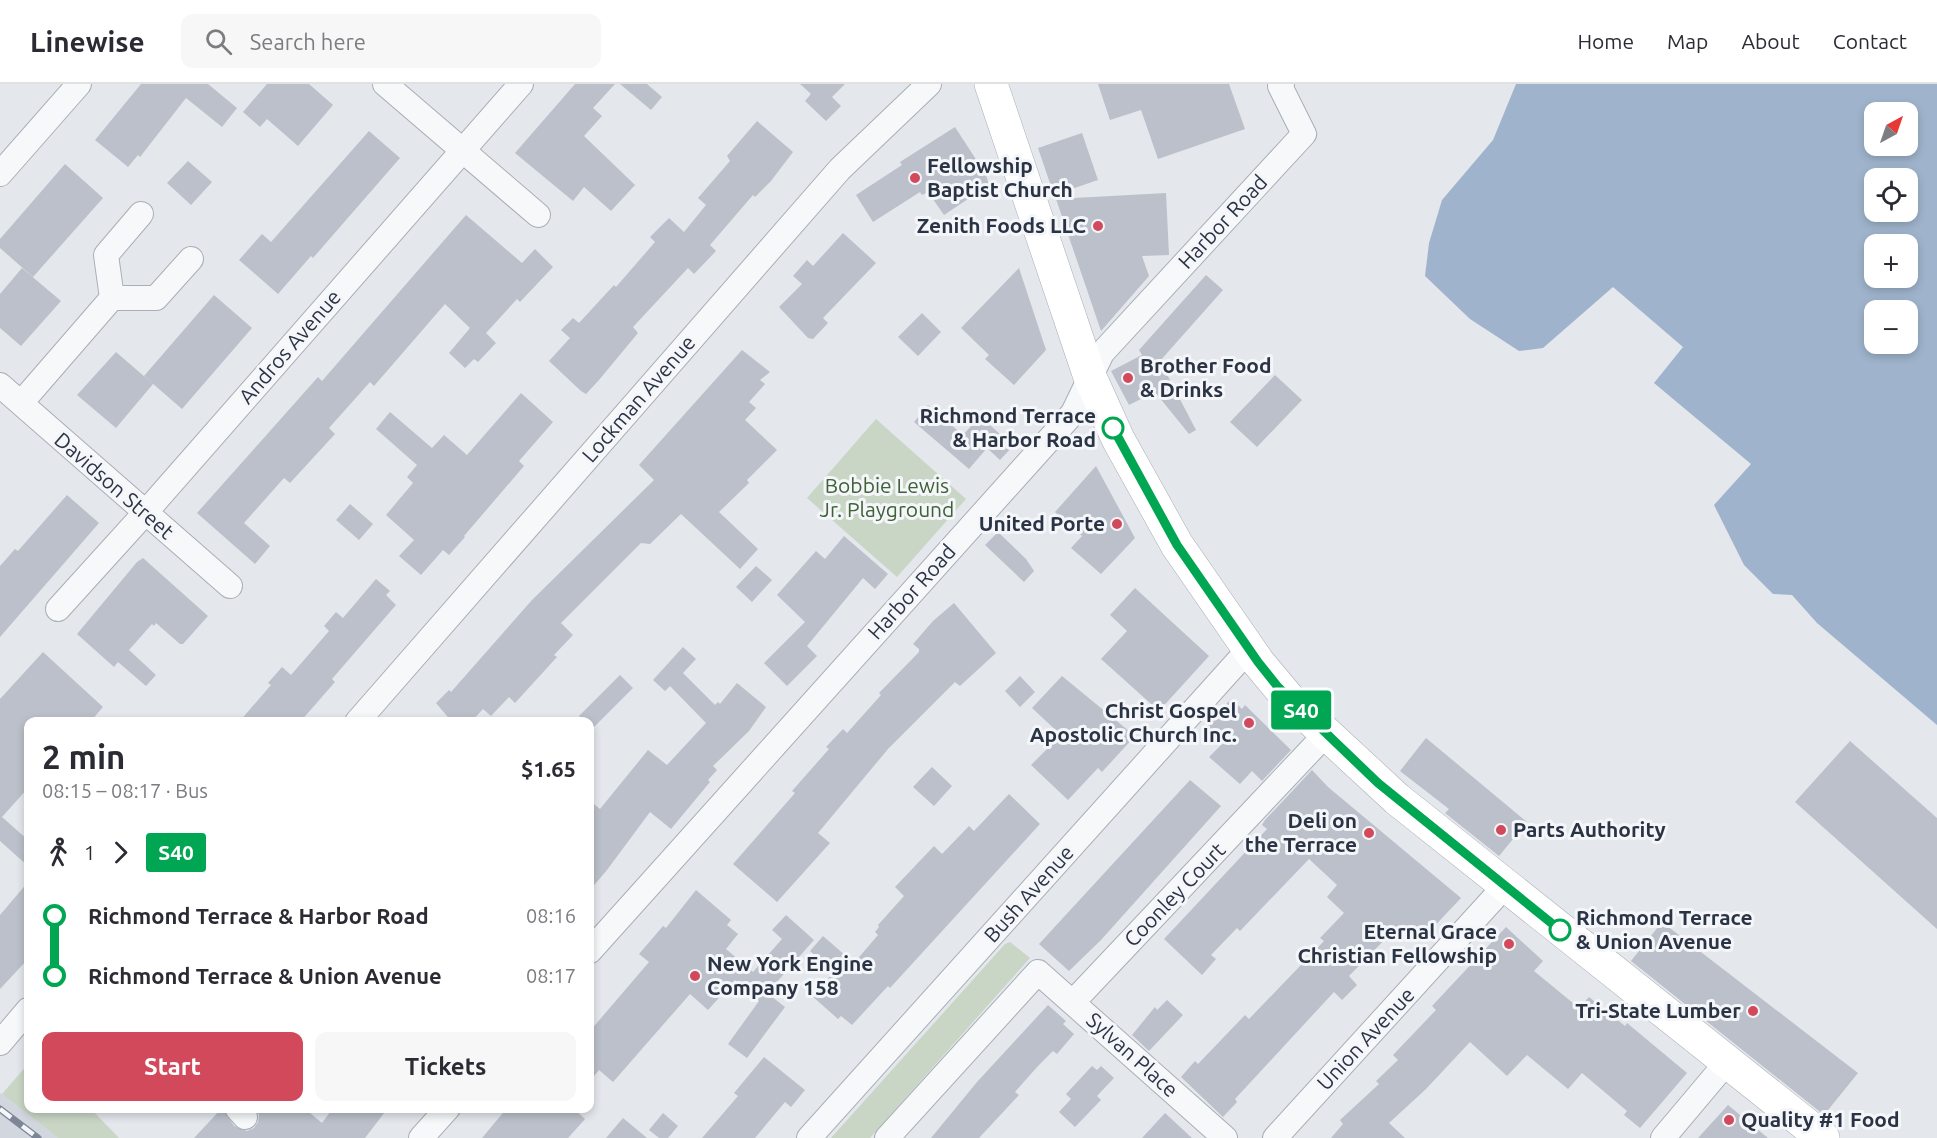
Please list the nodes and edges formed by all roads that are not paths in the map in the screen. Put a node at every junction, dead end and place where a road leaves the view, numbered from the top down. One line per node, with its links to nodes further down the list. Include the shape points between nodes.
1 (79, 84): 8 (street)
2 (385, 84): 7 (street)
3 (521, 84): 7 (street, Andros Avenue)
4 (929, 84): 20 (street, Lockman Avenue, via 840,169)
5 (991, 84): 13 (main road)
6 (1282, 84): 13 (street, Harbor Road, via 1304,134 1102,352)
7 (461, 151): 10 (street); 16 (street, Andros Avenue)
8 (0, 174)
9 (141, 214): 12 (street, via 106,255)
10 (538, 215)
11 (191, 259): 12 (street, via 156,298)
12 (112, 298): 15 (street)
13 (1090, 377): 19 (main road, via 1118,439 1168,530); 23 (street, Harbor Road, via 1073,413)
14 (0, 385): 15 (street, Davidson Street)
15 (21, 403): 16 (street, Davidson Street)
16 (145, 513): 17 (street, Davidson Street); 18 (street, Andros Avenue)
17 (230, 586)
18 (58, 609)
19 (1249, 650): 21 (main road, via 1278,687); 30 (street, Bush Avenue)
20 (361, 717)
21 (1326, 734): 22 (main road, via 1384,788); 24 (street, Coonley Court)
22 (1505, 886): 27 (main road); 33 (street, Union Avenue)
23 (594, 947)
24 (1073, 1002): 31 (street, Sylvan Place, via 1038,972); 32 (street, Sylvan Place)
25 (24, 1015): 26 (street)
26 (0, 1042)
27 (1727, 1062): 34 (street); 35 (main road)
28 (444, 1113): 29 (street)
29 (421, 1138)
30 (809, 1138)
31 (887, 1138)
32 (1225, 1138)
33 (1275, 1138)
34 (1663, 1138)
35 (1823, 1138)

